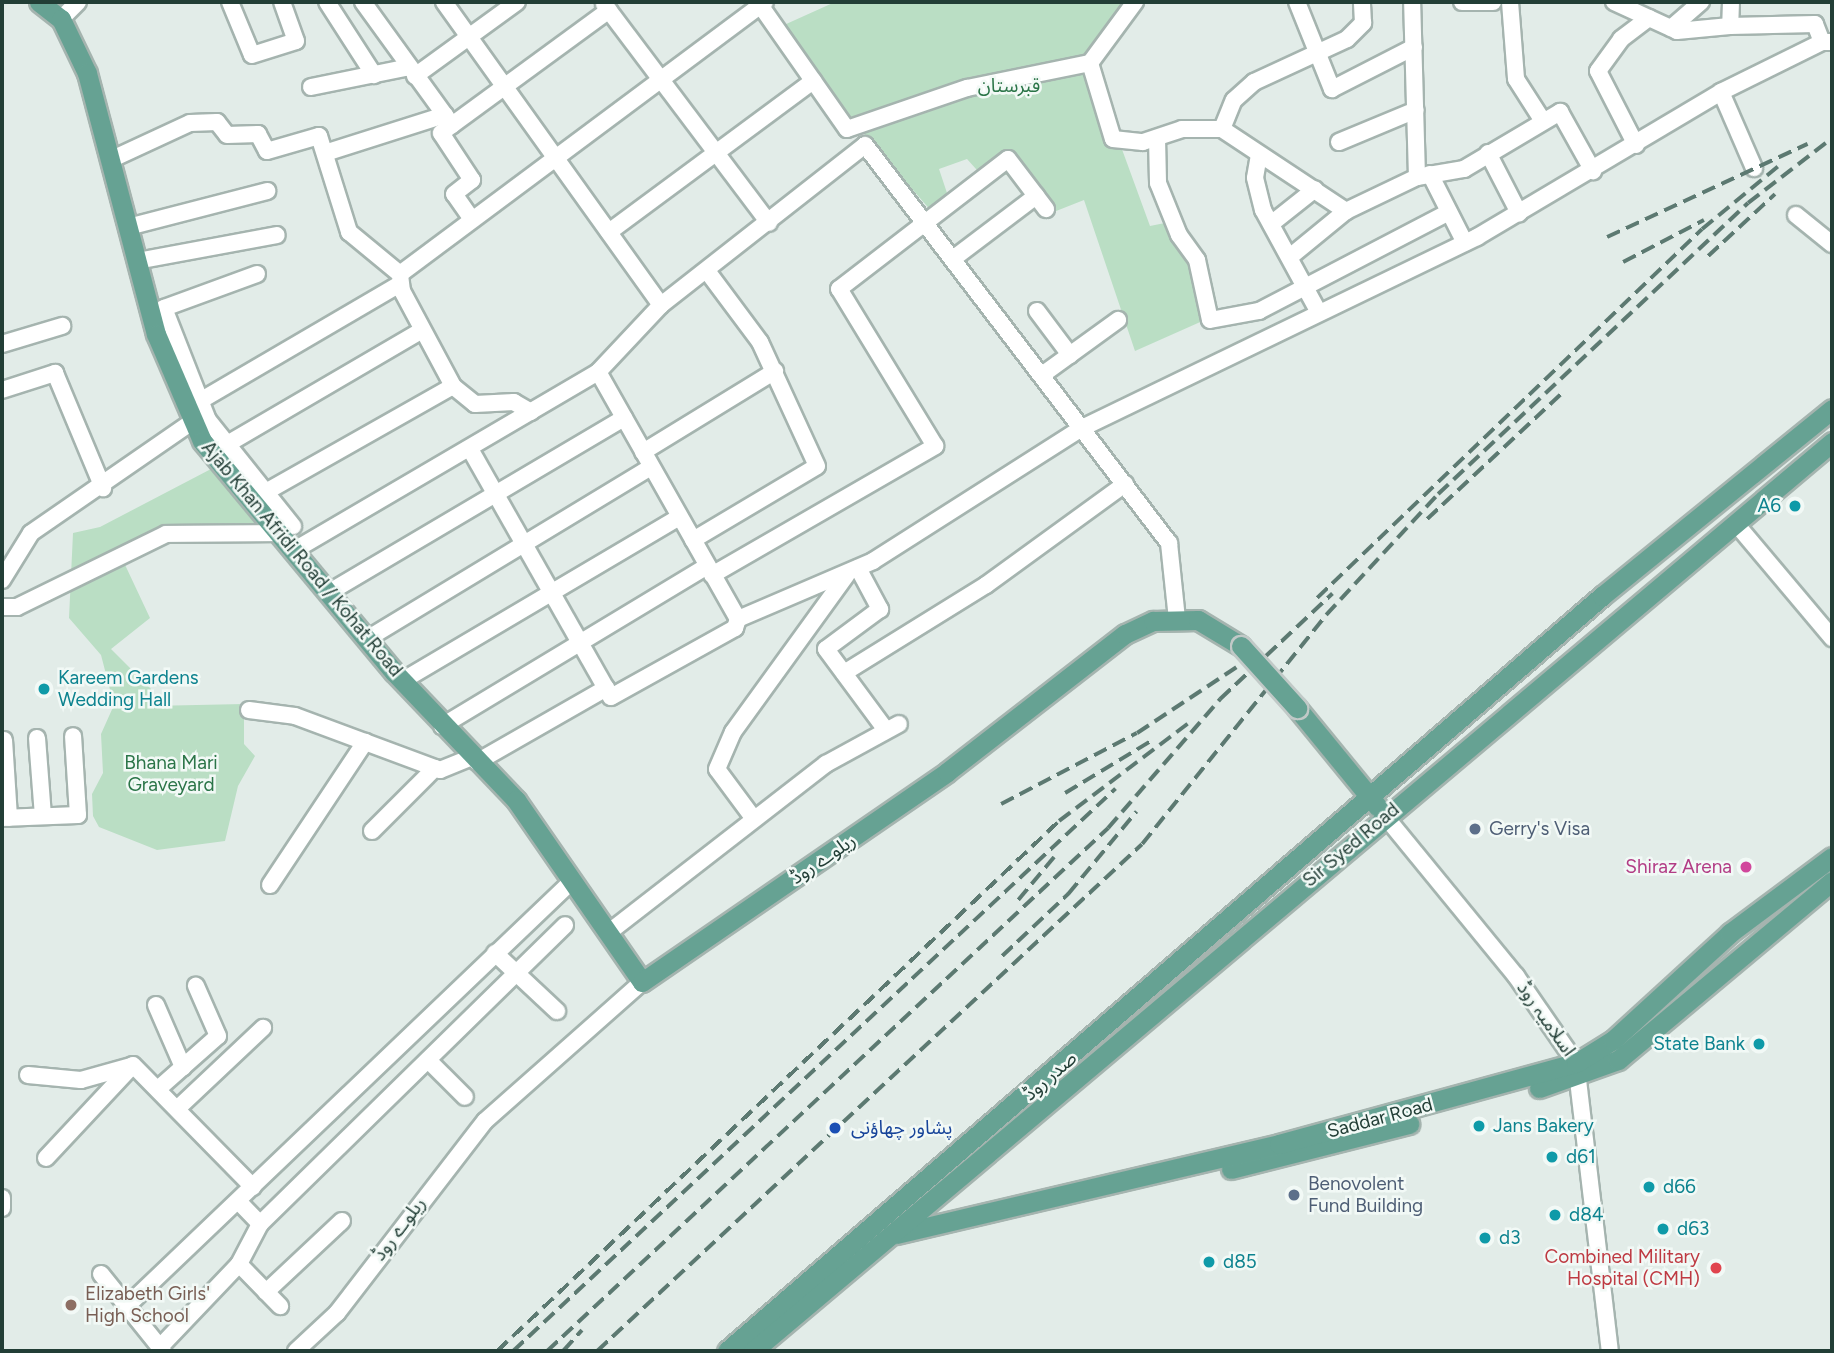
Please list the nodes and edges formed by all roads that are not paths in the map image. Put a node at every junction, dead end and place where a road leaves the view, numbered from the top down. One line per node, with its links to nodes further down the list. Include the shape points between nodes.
1 (39, 2): 22 (main road, Ajab Khan Afridi Road / Kohat Road)
2 (78, 2): 22 (street)
3 (230, 2): 4 (street, via 252,55 296,41)
4 (282, 2)
5 (327, 2): 31 (street)
6 (363, 2): 30 (street)
7 (444, 2): 25 (street)
8 (517, 2): 25 (street)
9 (1135, 2): 29 (street)
10 (1297, 2): 28 (street)
11 (1362, 2): 28 (street, via 1363,23 1347,39)
12 (1412, 2): 27 (street)
13 (1462, 2): 14 (street)
14 (1493, 2)
15 (1510, 2): 39 (street, via 1517,79)
16 (1614, 2): 21 (street)
17 (1701, 2): 24 (street)
18 (1731, 2): 23 (street)
19 (761, 3): 32 (street); 33 (street)
20 (606, 5): 33 (street); 35 (street)
21 (1645, 11): 24 (street); 43 (street, via 1598,71)
22 (61, 19): 49 (main road, Ajab Khan Afridi Road / Kohat Road, via 87,72)
23 (1730, 26): 24 (street); 26 (street, via 1815,24)
24 (1671, 28)
25 (469, 37): 30 (street); 35 (street)
26 (1827, 42): 36 (street)
27 (1414, 47): 28 (street, via 1332,89); 37 (street)
28 (1314, 55): 40 (street, via 1254,82 1234,100)
29 (1090, 63): 32 (street, via 967,88 847,130); 41 (street, via 1113,139)
30 (412, 71): 31 (street); 38 (street)
31 (374, 75): 34 (street)
32 (813, 81): 47 (street)
33 (661, 83): 47 (street); 48 (street)
34 (311, 87)
35 (503, 87): 38 (street); 48 (street)
36 (1721, 92): 43 (street); 50 (street)
37 (1416, 110): 42 (street); 52 (street)
38 (448, 120): 44 (street); 59 (street, via 441,133 472,180 454,194)
39 (1543, 121): 45 (street); 51 (street, via 1560,111)
40 (1222, 130): 41 (street, via 1182,129); 46 (street)
41 (1157, 138): 74 (street, via 1158,183 1197,260 1210,320 1259,311)
42 (1339, 142)
43 (1636, 145): 51 (street)
44 (325, 153): 49 (street, via 319,136 267,151 258,134 227,135 216,122 190,123); 73 (street, via 349,232)
45 (1488, 153): 52 (street, via 1464,169); 57 (street)
46 (1259, 155): 53 (street); 62 (street, via 1255,178)
47 (716, 156): 61 (street); 64 (street)
48 (554, 158): 59 (street); 64 (street)
49 (110, 160): 63 (main road, Ajab Khan Afridi Road / Kohat Road)
50 (1754, 168)
51 (1593, 171): 57 (street)
52 (1424, 176): 55 (street); 56 (street)
53 (1315, 190): 55 (street); 62 (street)
54 (267, 191): 63 (street)
55 (1346, 211): 68 (street)
56 (1449, 212): 66 (street); 74 (street)
57 (1519, 213): 66 (street)
58 (1796, 215): 67 (street)
59 (471, 218): 73 (street)
60 (924, 219): 61 (street, via 865,145); 69 (street); 69 (street, via 1008,159 1041,203); 109 (street, via 837,294 935,446)
61 (769, 223): 71 (street)
62 (1271, 224): 68 (street)
63 (128, 227): 70 (main road, Ajab Khan Afridi Road / Kohat Road)
64 (609, 232): 75 (street)
65 (277, 235): 70 (street)
66 (1465, 243): 77 (street)
67 (1832, 244)
68 (1291, 256): 74 (street)
69 (954, 258): 85 (street)
70 (136, 261): 92 (main road, Ajab Khan Afridi Road / Kohat Road, via 156,334)
71 (707, 271): 75 (street); 83 (street)
72 (257, 274): 88 (street, via 164,308)
73 (399, 279): 80 (street); 88 (street)
74 (1307, 287): 77 (street)
75 (661, 305): 84 (street)
76 (1037, 311): 82 (street)
77 (1318, 311): 93 (street)
78 (1118, 320): 82 (street)
79 (62, 326): 81 (street)
80 (421, 331): 86 (street); 95 (street)
81 (2, 344)
82 (1070, 355): 85 (street)
83 (775, 371): 97 (street); 106 (street, via 817,466)
84 (598, 372): 90 (street); 91 (street)
85 (1042, 375): 93 (street)
86 (453, 386): 90 (street, via 475,404 514,402); 101 (street)
87 (2, 390): 100 (street, via 55,373)
88 (198, 402): 95 (street)
89 (1832, 409): 131 (main road, صدر روڈ, via 1602,596)
90 (531, 412): 96 (street)
91 (624, 418): 97 (street); 102 (street)
92 (192, 422): 100 (street); 105 (main road, Ajab Khan Afridi Road / Kohat Road)
93 (1082, 428): 99 (street); 110 (street)
94 (1832, 442): 104 (main road, Sir Syed Road)
95 (224, 446): 101 (street)
96 (470, 449): 102 (street); 108 (street)
97 (643, 452): 98 (street)
98 (651, 467): 103 (street); 107 (street)
99 (1125, 484): 116 (street, via 1169,543); 120 (street, via 986,585)
100 (103, 488): 111 (street, via 31,533)
101 (264, 493): 105 (street)
102 (496, 494): 107 (street); 113 (street)
103 (679, 517): 106 (street); 112 (street)
104 (1737, 525): 117 (street); 133 (main road, Sir Syed Road)
105 (286, 529): 108 (main road, Ajab Khan Afridi Road / Kohat Road); 114 (street, via 166,534 17,607)
106 (693, 540): 109 (street)
107 (524, 544): 112 (street); 118 (street)
108 (293, 551): 113 (main road, Ajab Khan Afridi Road / Kohat Road)
109 (710, 571): 115 (street); 119 (street)
110 (853, 571): 115 (street); 120 (street, via 880,609 826,649); 135 (street, via 733,732 718,769)
111 (2, 580)
112 (551, 592): 119 (street); 121 (street)
113 (328, 593): 118 (main road, Ajab Khan Afridi Road / Kohat Road)
114 (2, 607)
115 (738, 619): 122 (street, via 735,628 616,696)
116 (1177, 619): 131 (main road, bridge, via 1198,620 1241,646); 145 (main road, ریلوے روڈ, via 1125,634 947,772)
117 (1830, 632)
118 (366, 639): 121 (main road, Ajab Khan Afridi Road / Kohat Road)
119 (580, 643): 122 (street); 124 (street)
120 (844, 673): 135 (street, via 893,727 826,764)
121 (402, 681): 124 (main road, Ajab Khan Afridi Road / Kohat Road)
122 (606, 688): 129 (street)
123 (249, 710): 128 (street, via 295,716)
124 (442, 726): 129 (main road, Ajab Khan Afridi Road / Kohat Road)
125 (73, 736): 132 (street, via 78,815)
126 (37, 738): 132 (street)
127 (4, 740): 134 (street)
128 (365, 742): 130 (street); 140 (street)
129 (475, 760): 130 (street, via 452,770); 138 (main road, Ajab Khan Afridi Road / Kohat Road, via 516,800)
130 (435, 768): 136 (street)
131 (1372, 799): 133 (main road); 167 (main road, صدر روڈ)
132 (43, 816): 134 (street)
133 (1385, 816): 153 (street, اسلامیہ روڈ, via 1516,976); 166 (main road, Sir Syed Road)
134 (6, 818)
135 (754, 819): 142 (street)
136 (372, 831)
137 (1832, 857): 153 (main road, Saddar Road, via 1730,933)
138 (572, 881): 142 (main road, Ajab Khan Afridi Road / Kohat Road); 143 (street)
139 (1832, 881): 153 (main road, Saddar Road, via 1618,1060)
140 (270, 885)
141 (565, 925): 144 (street)
142 (608, 933): 145 (main road, Ajab Khan Afridi Road / Kohat Road)
143 (495, 953): 144 (street); 159 (street)
144 (516, 973): 148 (street); 150 (street)
145 (642, 982): 174 (street, ریلوے روڈ, via 485,1121 337,1313)
146 (196, 986): 152 (street, via 218,1036)
147 (156, 1005): 152 (street)
148 (557, 1011)
149 (263, 1028): 157 (street)
150 (428, 1060): 156 (street); 165 (street)
151 (133, 1065): 154 (street, via 81,1080); 155 (street); 158 (street)
152 (183, 1067): 155 (street)
153 (1576, 1070): 164 (main road, Saddar Road, via 1316,1150); 177 (street, اسلامیہ روڈ)
154 (28, 1075)
155 (158, 1089): 157 (street)
156 (465, 1097)
157 (178, 1108): 159 (street)
158 (46, 1158)
159 (253, 1187): 161 (street)
160 (2, 1198): 162 (street)
161 (238, 1201): 165 (street); 171 (street)
162 (2, 1208)
163 (342, 1221): 170 (street)
164 (982, 1221): 166 (main road, Saddar Road); 167 (main road, Saddar Road)
165 (260, 1224): 168 (street)
166 (893, 1234): 167 (main road, Saddar Road)
167 (867, 1246): 175 (main road, صدر روڈ); 176 (main road, صدر روڈ)
168 (239, 1264): 170 (street); 173 (street)
169 (100, 1274): 171 (street)
170 (266, 1292): 172 (street)
171 (127, 1306): 173 (street)
172 (279, 1306)
173 (162, 1349)
174 (296, 1351)
175 (727, 1351)
176 (753, 1351)
177 (1609, 1351)

